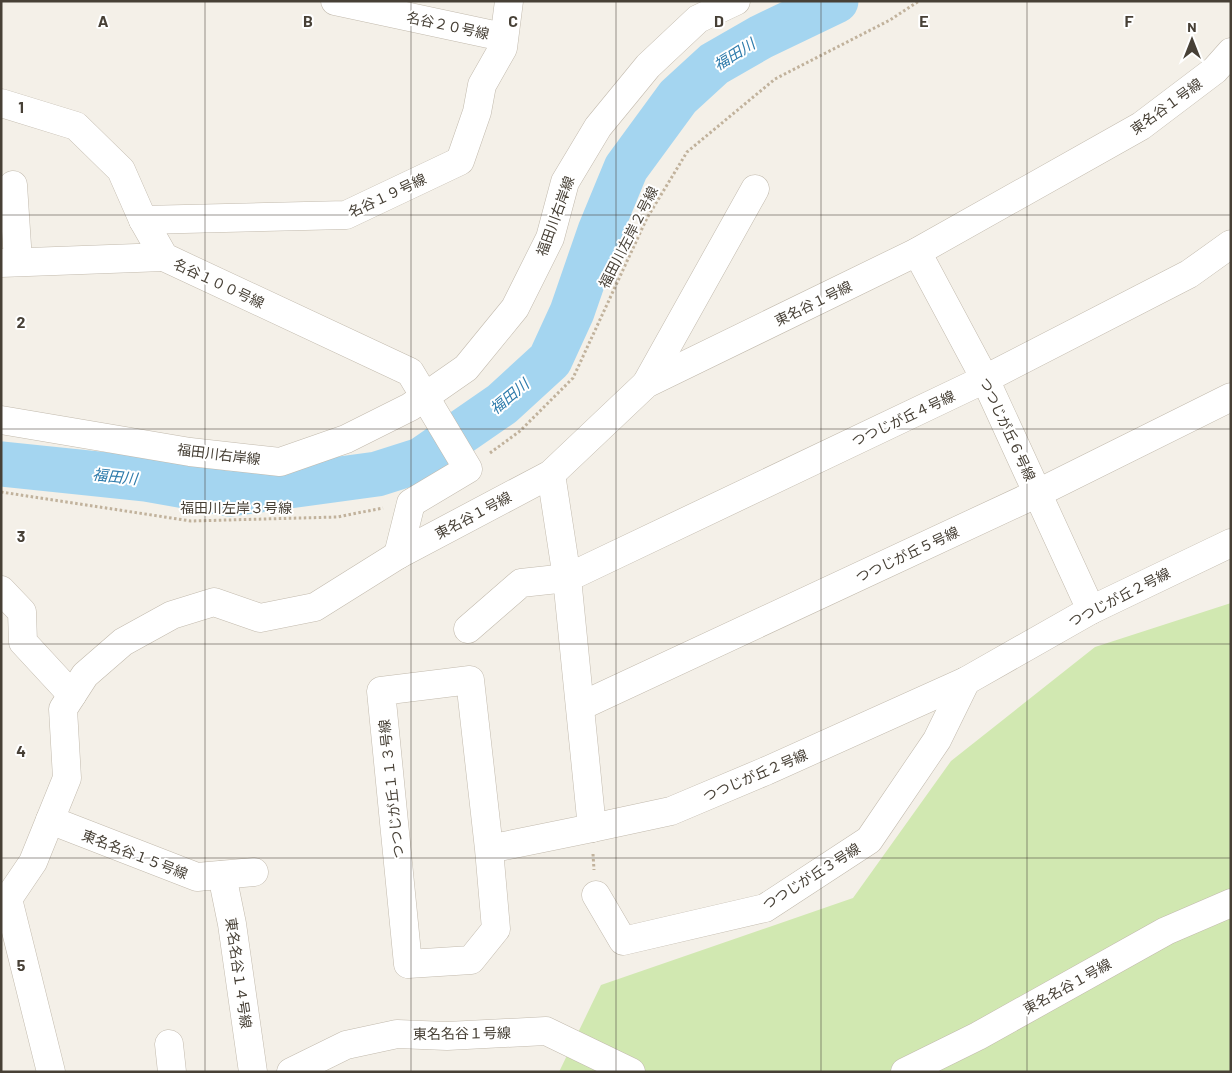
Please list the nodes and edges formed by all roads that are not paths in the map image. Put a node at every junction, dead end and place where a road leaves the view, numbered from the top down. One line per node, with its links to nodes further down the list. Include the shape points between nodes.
1 (335, 1): 4 (street, 名谷２０号線)
2 (509, 1): 4 (street, 名谷１９号線)
3 (736, 1): 16 (street, 福田川右岸線, via 698,19 648,66 598,127 565,182 550,238 515,308 466,368)
4 (503, 37): 9 (street, 名谷１９号線, via 503,48 482,85 477,112 460,161 346,215)
5 (1231, 52): 11 (street, 東名谷１号線, via 1215,70 1141,126)
6 (1, 103): 9 (street, 名谷１００号線, via 76,126 121,170)
7 (13, 185): 13 (street)
8 (754, 189): 15 (street)
9 (143, 220): 12 (street, 名谷１００号線)
10 (1231, 244): 14 (street, つつじが丘４号線, via 1189,274)
11 (917, 252): 14 (street, つつじが丘６号線); 15 (street, 東名谷１号線)
12 (164, 257): 13 (street); 16 (street, 名谷１００号線, via 410,372)
13 (10, 262)
14 (985, 379): 20 (street, つつじが丘６号線); 23 (street, つつじが丘４号線)
15 (646, 384): 19 (street, 東名谷１号線)
16 (424, 396): 18 (street, 福田川右岸線, via 410,407 346,439 280,462 190,452); 22 (street, via 468,470 411,503)
17 (1231, 397): 20 (street, つつじが丘５号線)
18 (1, 420)
19 (551, 474): 22 (street, 東名谷１号線); 23 (street)
20 (1038, 493): 25 (street, つつじが丘６号線); 29 (street, つつじが丘５号線)
21 (1231, 543): 25 (street, つつじが丘２号線)
22 (398, 555): 28 (street, 東名谷１号線, via 315,607 260,618 214,602 172,615 123,642 86,675)
23 (567, 578): 26 (street, つつじが丘４号線, via 521,583); 29 (street)
24 (1, 590): 28 (street, via 22,612 23,642)
25 (1091, 610): 27 (street, つつじが丘２号線)
26 (468, 629)
27 (966, 681): 31 (street, つつじが丘２号線, via 671,811); 35 (street, つつじが丘３号線, via 937,740 869,840 765,908 623,942)
28 (72, 695): 30 (street, 東名谷１号線, via 64,709 67,778)
29 (581, 706): 31 (street)
30 (50, 820): 34 (street, 東名名谷１５号線, via 197,877); 36 (street, 東名谷１号線, via 33,862)
31 (592, 828): 32 (street)
32 (488, 849): 32 (street, つつじが丘１１３号線, via 470,680 381,691 408,964 471,960 496,929)
33 (254, 872): 34 (street, 東名名谷１５号線)
34 (222, 875): 41 (street, 東名名谷１４号線)
35 (596, 895)
36 (5, 899): 39 (street)
37 (1231, 903): 44 (street, 東名名谷１号線, via 1166,932 978,1036)
38 (169, 1044): 40 (street)
39 (51, 1072)
40 (172, 1072)
41 (253, 1072)
42 (291, 1072): 43 (street, 東名名谷１号線, via 346,1045 397,1034 447,1036 546,1031)
43 (631, 1072)
44 (905, 1072)

